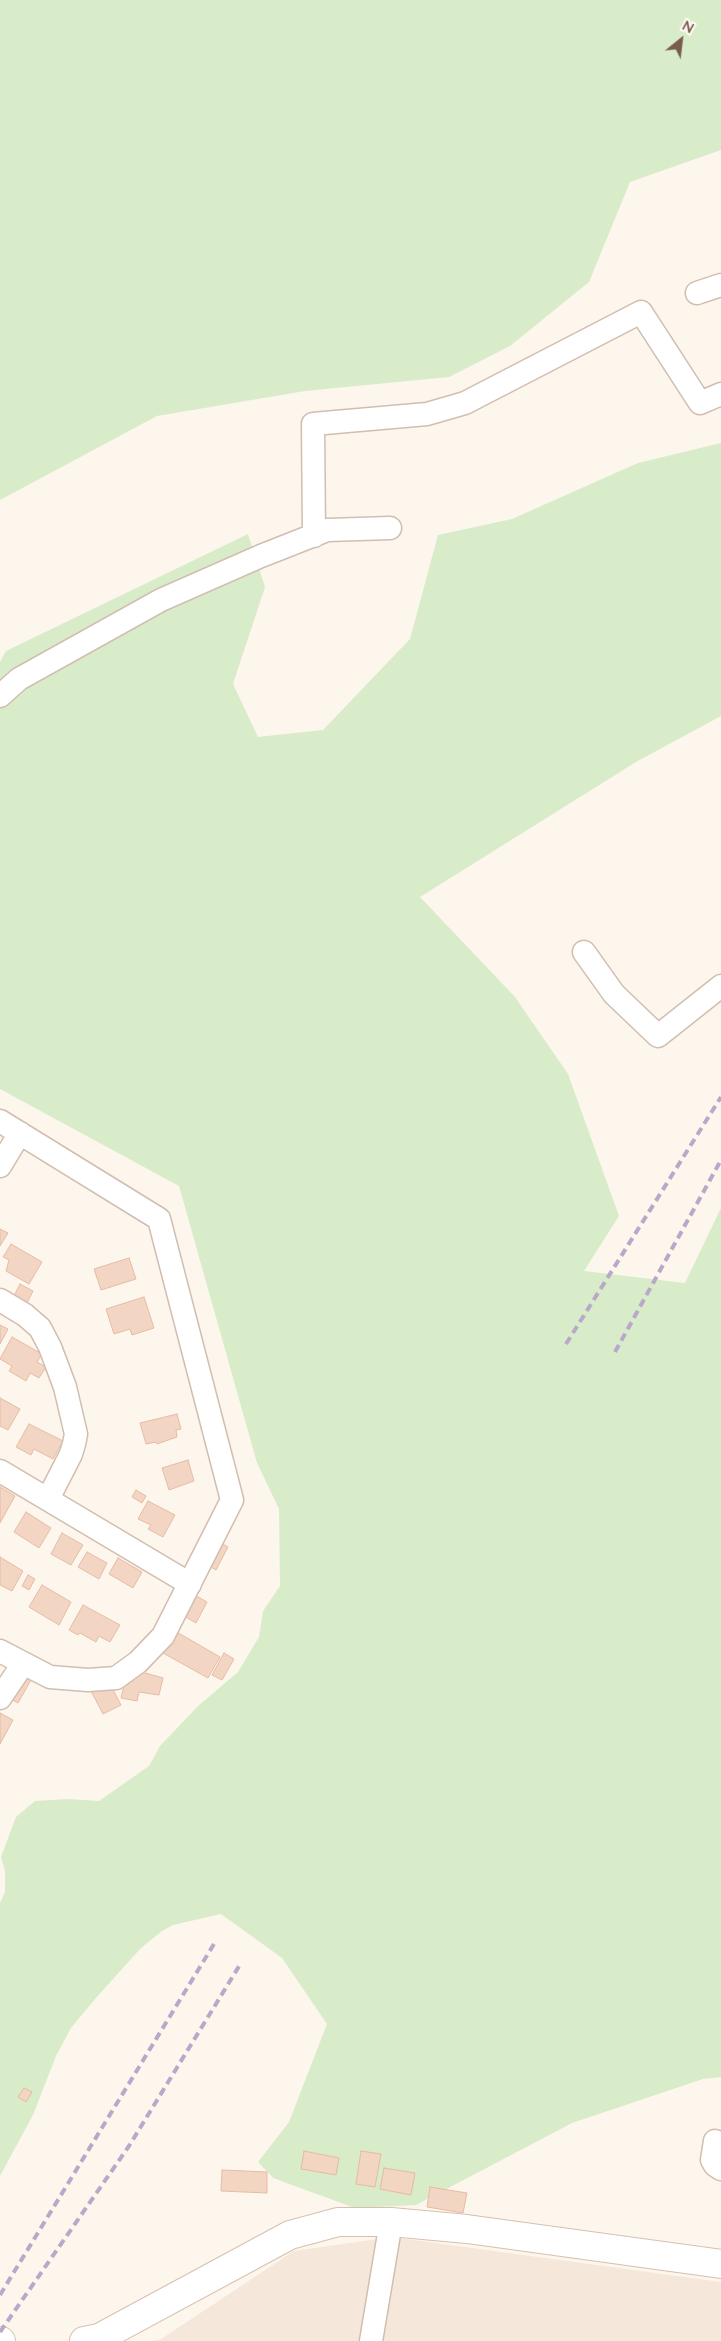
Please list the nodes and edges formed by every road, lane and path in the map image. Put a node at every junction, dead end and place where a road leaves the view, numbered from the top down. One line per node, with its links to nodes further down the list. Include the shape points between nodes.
1 (721, 285): 2 (street)
2 (697, 293)
3 (721, 394): 5 (street, via 700,403 641,312 465,403 427,414 313,424)
4 (390, 528): 5 (street, via 327,530)
5 (314, 536): 6 (street, via 161,600 19,678)
6 (0, 696)
7 (584, 952): 8 (street, via 614,994 658,1036)
8 (721, 986)
9 (0, 1121): 10 (street)
10 (20, 1133): 11 (street); 15 (street, via 159,1219 232,1500)
11 (0, 1166)
12 (0, 1300): 14 (street, via 40,1328 65,1387 76,1434 71,1454)
13 (0, 1471): 14 (street)
14 (48, 1499): 15 (street)
15 (190, 1584): 17 (street, via 163,1636 138,1662 116,1678 50,1677)
16 (0, 1651): 17 (street)
17 (23, 1664): 18 (street)
18 (0, 1698)
19 (715, 2141): 20 (street, via 712,2160)
20 (721, 2169)
21 (392, 2222): 22 (street, via 467,2229); 23 (street, via 338,2222 290,2235 99,2338); 24 (street)
22 (721, 2264)
23 (84, 2341)
24 (371, 2341)

